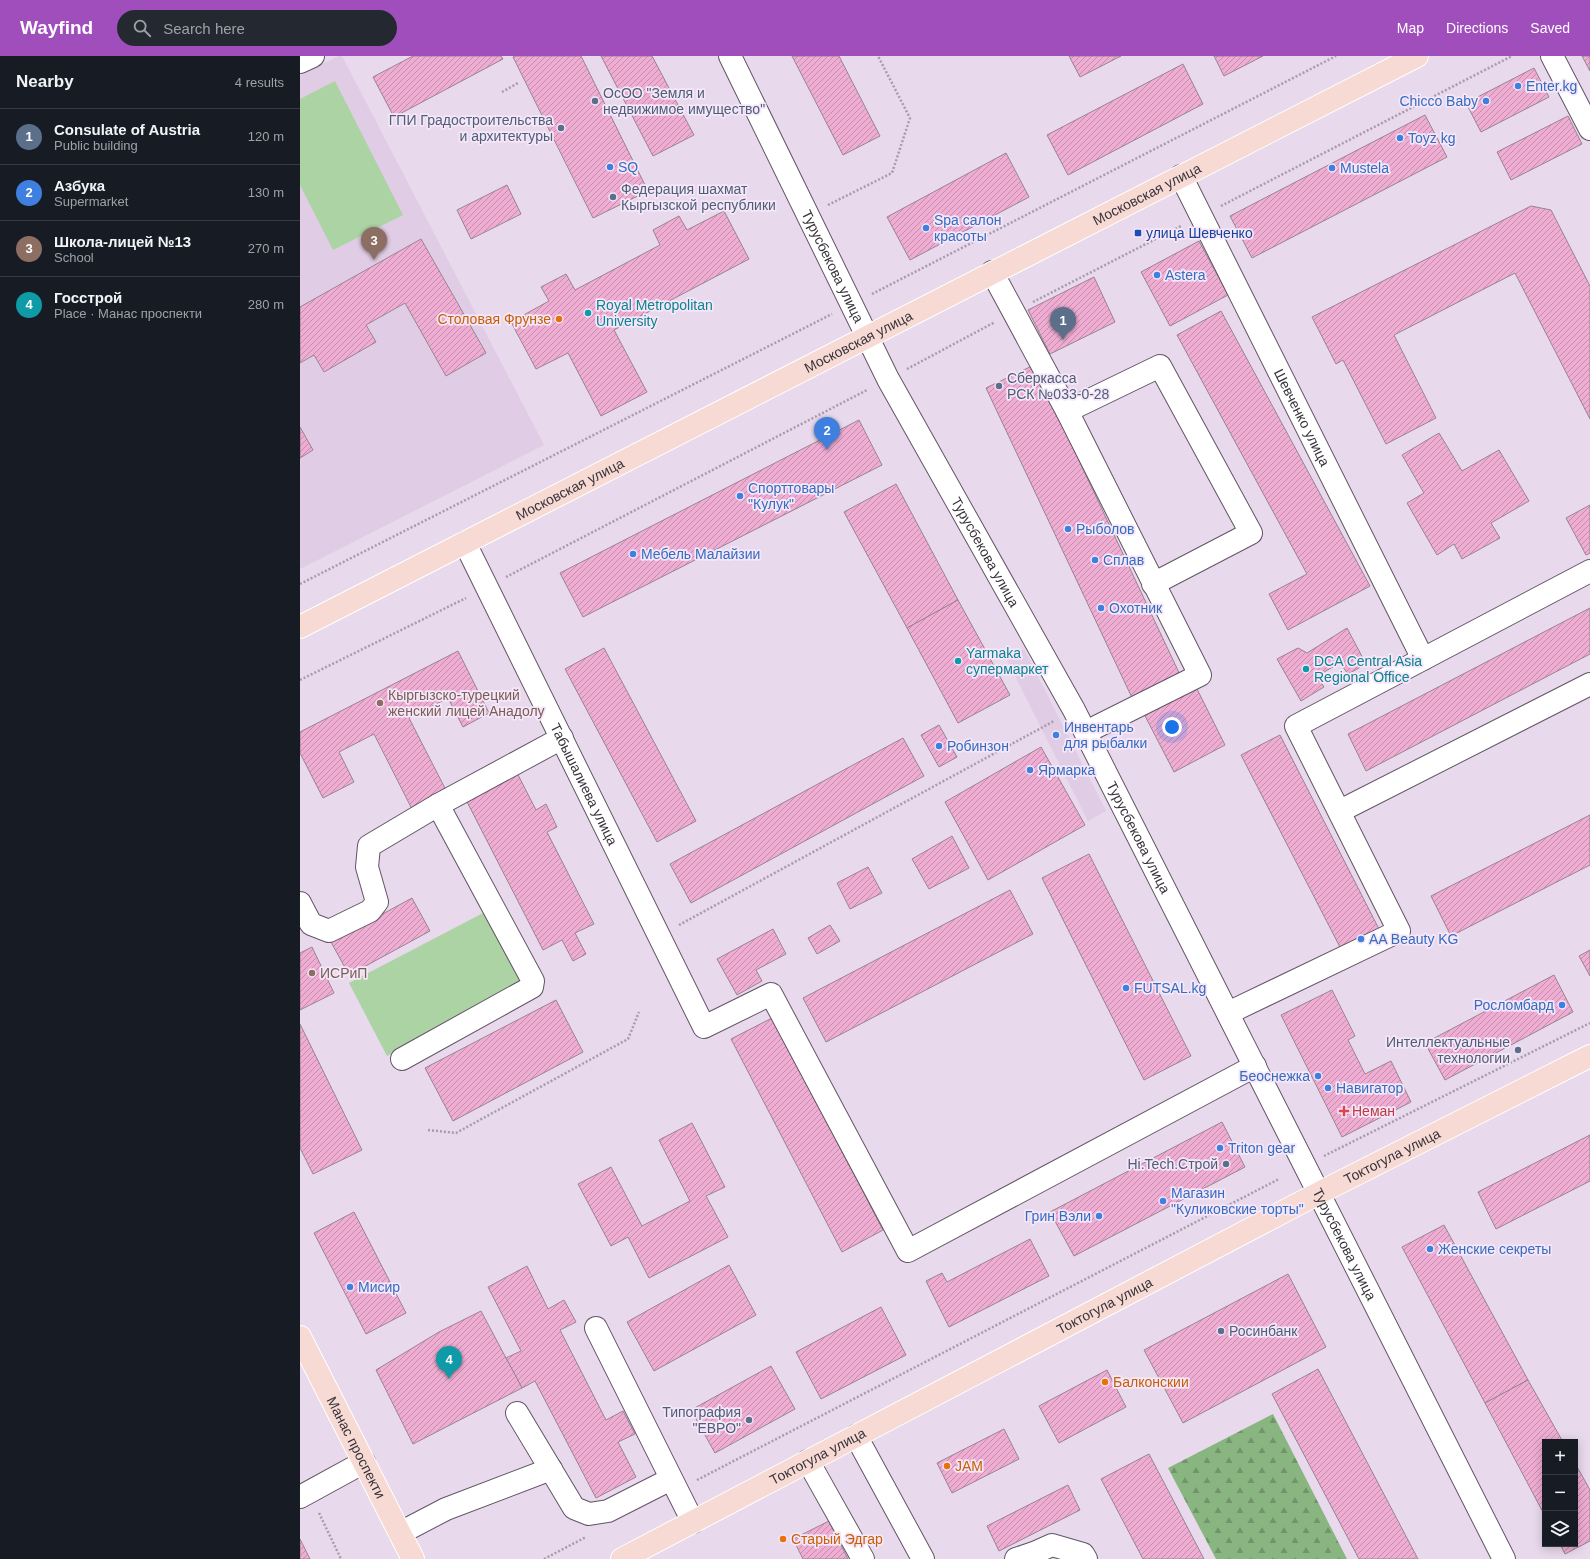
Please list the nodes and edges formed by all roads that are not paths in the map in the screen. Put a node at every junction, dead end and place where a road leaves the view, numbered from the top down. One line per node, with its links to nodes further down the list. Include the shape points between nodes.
1 (313, 56): 5 (street)
2 (730, 56): 9 (street, Турусбекова улица)
3 (1417, 56): 7 (main road, Московская улица)
4 (1552, 56): 6 (street)
5 (300, 62)
6 (1590, 128)
7 (1181, 176): 8 (main road, Московская улица); 15 (street, Шевченко улица)
8 (992, 272): 9 (main road, Московская улица); 10 (street)
9 (867, 336): 11 (main road, Московская улица); 17 (street, Турусбекова улица, via 892,386)
10 (1067, 411): 13 (street); 13 (street, via 1160,366 1251,533)
11 (465, 543): 14 (main road, Московская улица); 18 (street, Табышалиева улица)
12 (1590, 571): 15 (street)
13 (1153, 584): 17 (street, via 1200,675)
14 (300, 627)
15 (1422, 659): 20 (street, via 1296,726)
16 (1590, 684): 20 (street)
17 (1086, 732): 22 (street, Турусбекова улица)
18 (562, 738): 19 (street); 25 (street, Табышалиева улица, via 704,1027 771,994 908,1251)
19 (438, 804): 21 (street, via 369,846 367,867 377,902 370,912 329,931 311,924); 24 (street, via 533,981 532,986)
20 (1340, 811): 22 (street, via 1399,930)
21 (300, 903)
22 (1228, 1013): 25 (street, Турусбекова улица)
23 (1590, 1056): 26 (main road, Токтогула улица)
24 (402, 1059)
25 (1255, 1066): 26 (street, Турусбекова улица)
26 (1319, 1193): 30 (main road, Токтогула улица); 38 (street, Турусбекова улица)
27 (596, 1328): 34 (street)
28 (300, 1337): 32 (main road, Манас проспекти)
29 (517, 1413): 33 (street)
30 (856, 1436): 31 (main road, Токтогула улица); 42 (street)
31 (808, 1461): 36 (main road, Токтогула улица); 41 (street)
32 (364, 1462): 35 (street); 37 (main road, Манас проспекти)
33 (551, 1469): 34 (street, via 574,1508 589,1514 608,1511); 37 (street, via 446,1508)
34 (674, 1484): 36 (street)
35 (304, 1494)
36 (693, 1522): 40 (main road, Токтогула улица)
37 (400, 1533): 39 (main road, Манас проспекти)
38 (1500, 1557)
39 (413, 1559)
40 (622, 1559)
41 (863, 1559)
42 (923, 1559)
43 (1016, 1559): 44 (street, via 1052,1545 1083,1554)
44 (1086, 1559)

